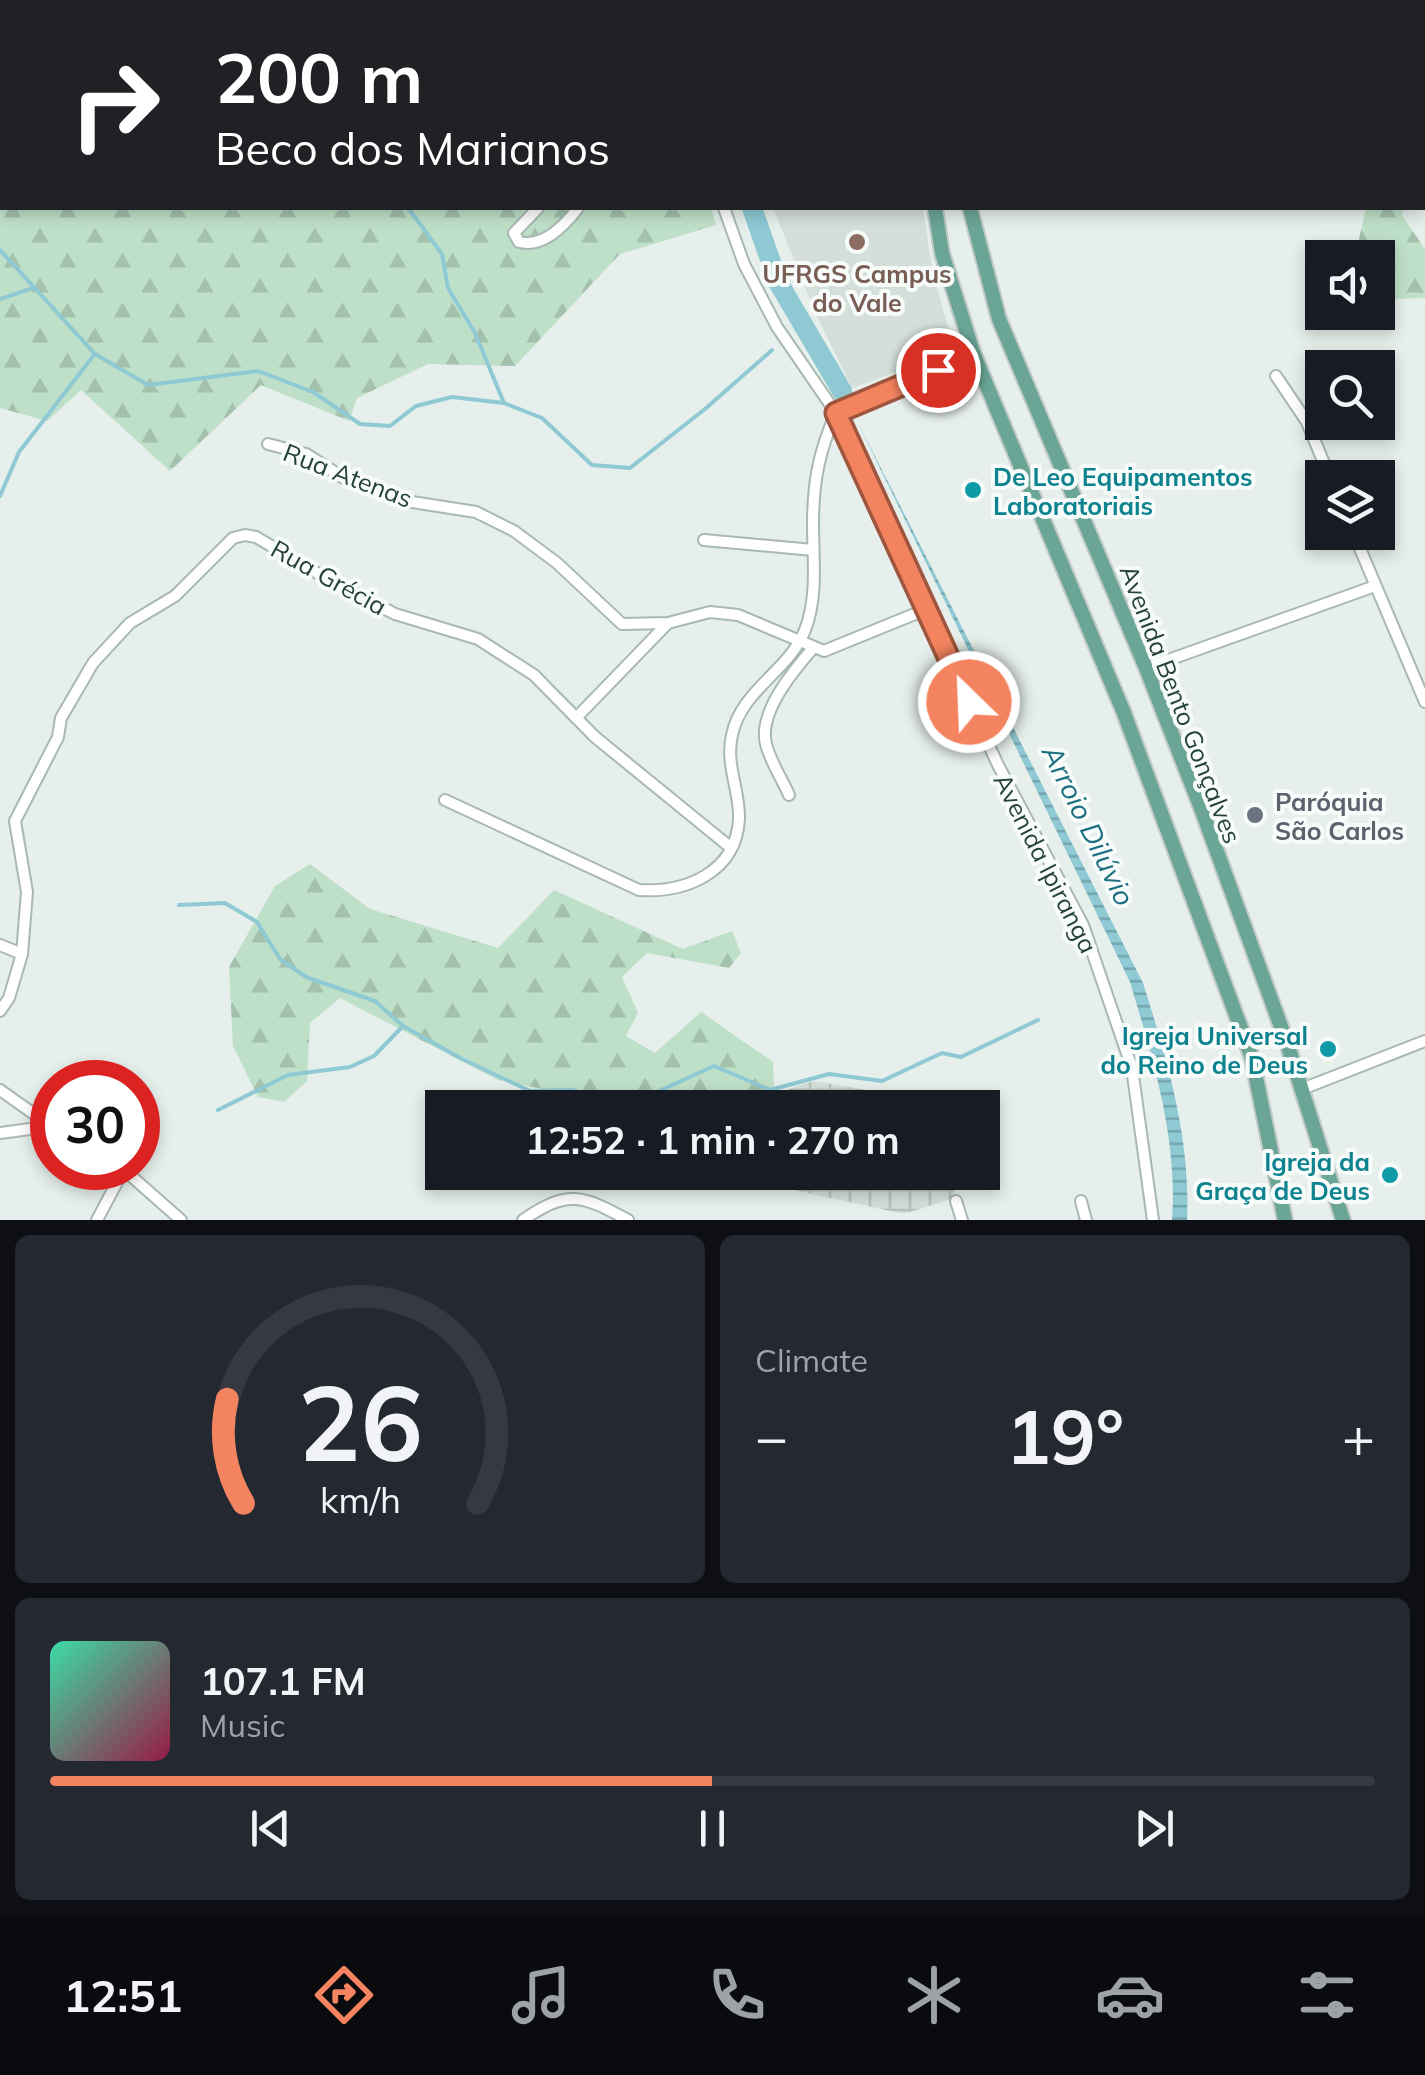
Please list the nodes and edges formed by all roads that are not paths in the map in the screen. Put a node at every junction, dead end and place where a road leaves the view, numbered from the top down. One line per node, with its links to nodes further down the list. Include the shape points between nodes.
1 (536, 210): 2 (street, via 514,233 522,244 555,233)
2 (576, 210)
3 (725, 210): 8 (street, Avenida Ipiranga, via 776,328)
4 (935, 210): 6 (main road)
5 (971, 210): 19 (main road, Avenida Bento Gonçalves, via 999,320)
6 (974, 355): 8 (street); 45 (main road, via 1124,713 1252,1058)
7 (1276, 376): 10 (street, via 1308,422)
8 (836, 413): 12 (street, via 819,453); 15 (street, Avenida Ipiranga)
9 (268, 444): 16 (street, Rua Atenas, via 306,454 398,500 476,512 514,530 622,624)
10 (1323, 460)
11 (704, 540): 12 (street)
12 (814, 550): 17 (street, via 813,605)
13 (1360, 550): 14 (street)
14 (1375, 586): 19 (street); 20 (street)
15 (927, 609): 18 (street, via 832,649); 44 (street, Avenida Ipiranga, via 998,765 1084,925 1132,1068)
16 (668, 623): 17 (street, Rua Atenas, via 710,612 738,615); 21 (street)
17 (800, 643): 18 (street, Rua Atenas); 24 (street, via 743,706 732,735 739,820)
18 (814, 647): 22 (street, via 777,694 767,726 765,742)
19 (1146, 668): 29 (main road, Avenida Bento Gonçalves)
20 (1425, 702)
21 (576, 718): 24 (street, Rua Grécia); 26 (street, Rua Grécia, via 534,675 478,639 395,614 256,537 233,538 175,596 130,624 93,663 61,718 15,822 27,892)
22 (789, 795)
23 (445, 800): 24 (street, via 640,890 697,883)
24 (730, 848)
25 (0, 945): 26 (street)
26 (22, 954): 27 (street, Rua Grécia)
27 (0, 1010)
28 (1425, 1041): 29 (street)
29 (1302, 1089): 46 (main road, Avenida Bento Gonçalves)
30 (0, 1090): 31 (street)
31 (30, 1111)
32 (30, 1129): 33 (street)
33 (0, 1133)
34 (112, 1190): 38 (street)
35 (148, 1190): 39 (street)
36 (956, 1200): 42 (street)
37 (1081, 1201): 43 (street)
38 (97, 1220)
39 (181, 1220)
40 (523, 1220): 41 (street, via 559,1198 584,1200)
41 (628, 1220)
42 (962, 1220)
43 (1086, 1220)
44 (1154, 1220)
45 (1284, 1220)
46 (1343, 1220)

